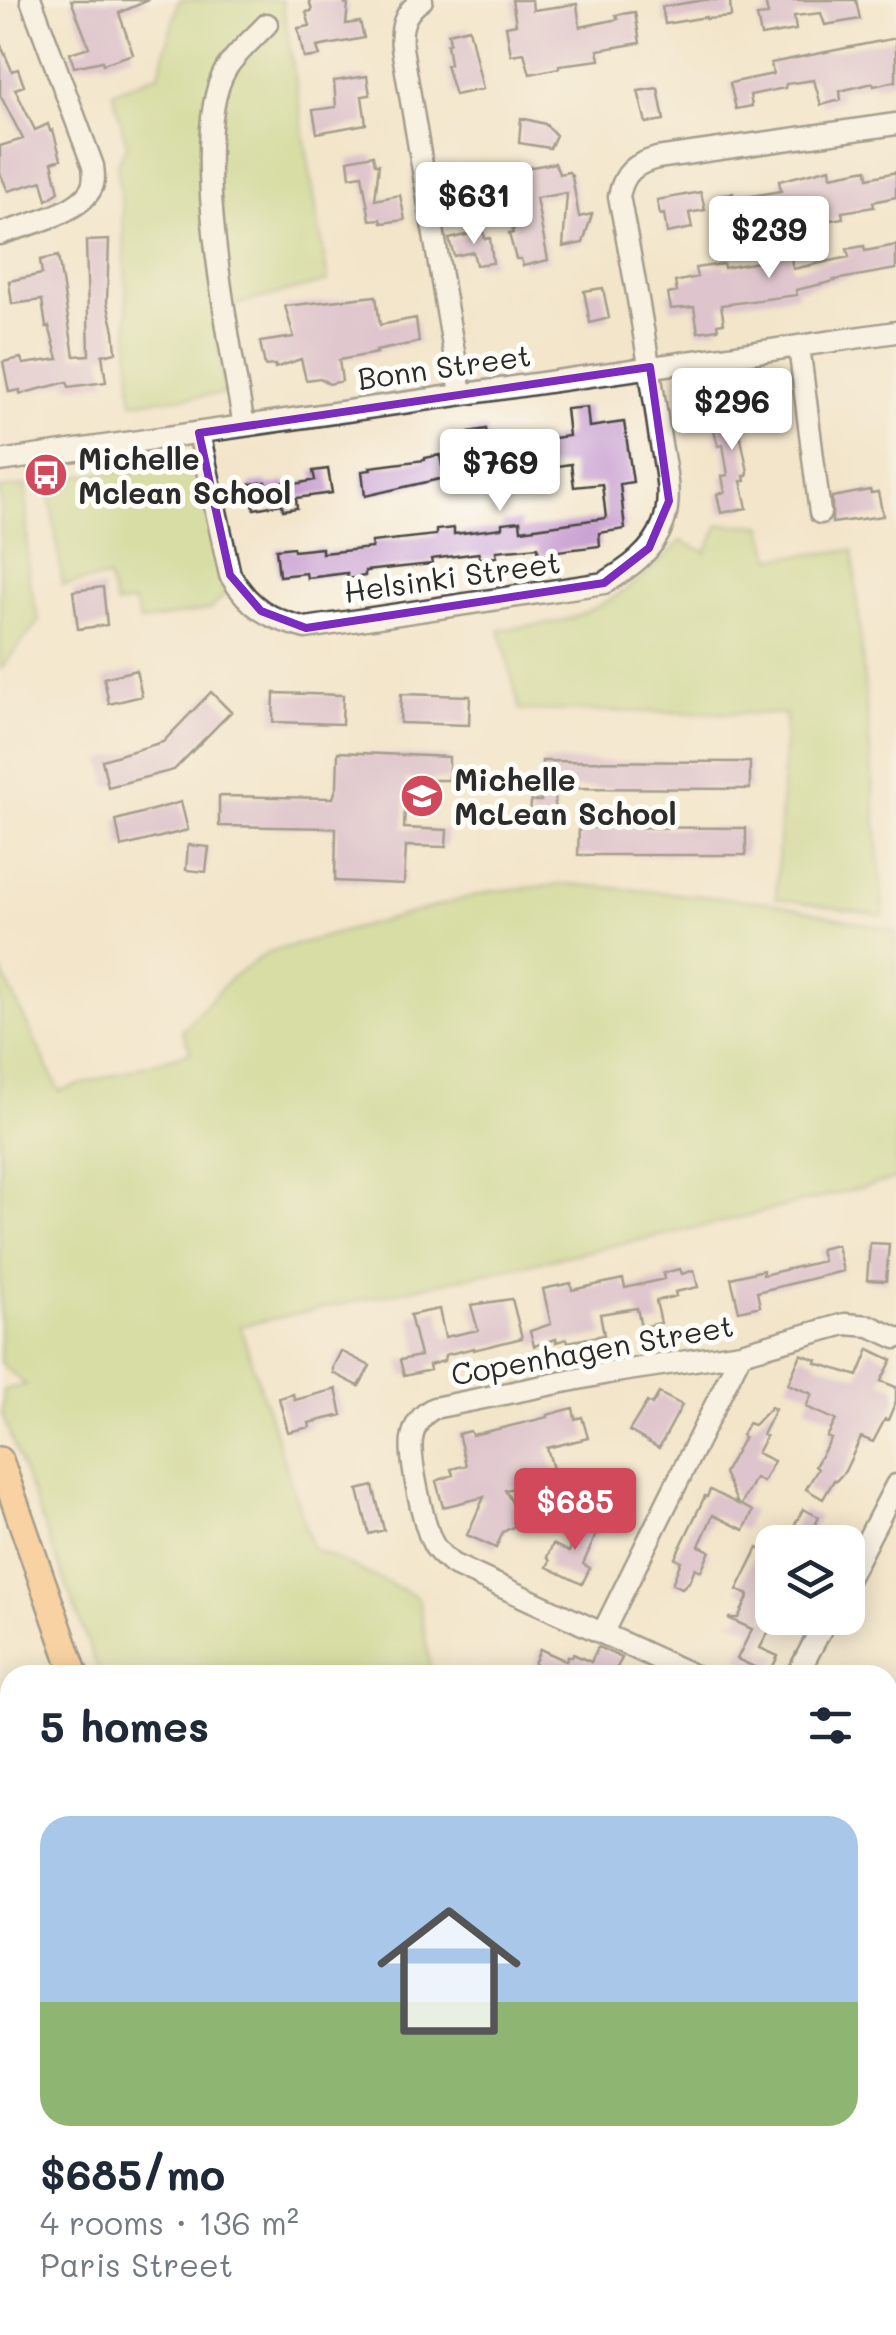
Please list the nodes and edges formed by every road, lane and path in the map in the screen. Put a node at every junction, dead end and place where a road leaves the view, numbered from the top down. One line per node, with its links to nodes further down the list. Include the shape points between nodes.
1 (30, 0): 5 (street, via 95,179 76,204)
2 (418, 1): 9 (street, via 402,24 402,48)
3 (267, 24): 10 (street, via 226,69 211,135 218,264)
4 (896, 124): 8 (street, Helsinki Street, via 657,158 628,171 619,196)
5 (0, 234)
6 (896, 332): 7 (street, Bonn Street)
7 (799, 346): 8 (street, Bonn Street); 13 (street)
8 (650, 368): 9 (street, Bonn Street); 11 (street, Helsinki Street, via 669,501 649,548 629,568 604,584 306,628 261,610 230,575)
9 (461, 393): 10 (street, Bonn Street)
10 (244, 426): 11 (street, Bonn Street)
11 (199, 433): 12 (street, Bonn Street)
12 (0, 461)
13 (820, 513)
14 (896, 1338): 15 (street, Copenhagen Street, via 845,1324)
15 (741, 1354): 20 (street); 20 (street, Copenhagen Street, via 434,1408 416,1426 412,1453 436,1550 452,1564)
16 (0, 1460): 23 (main road)
17 (896, 1485): 19 (street)
18 (0, 1494): 22 (main road)
19 (865, 1545)
20 (603, 1632): 24 (street, Copenhagen Street)
21 (818, 1635): 25 (street)
22 (55, 1665)
23 (71, 1665)
24 (672, 1665)
25 (802, 1665)

